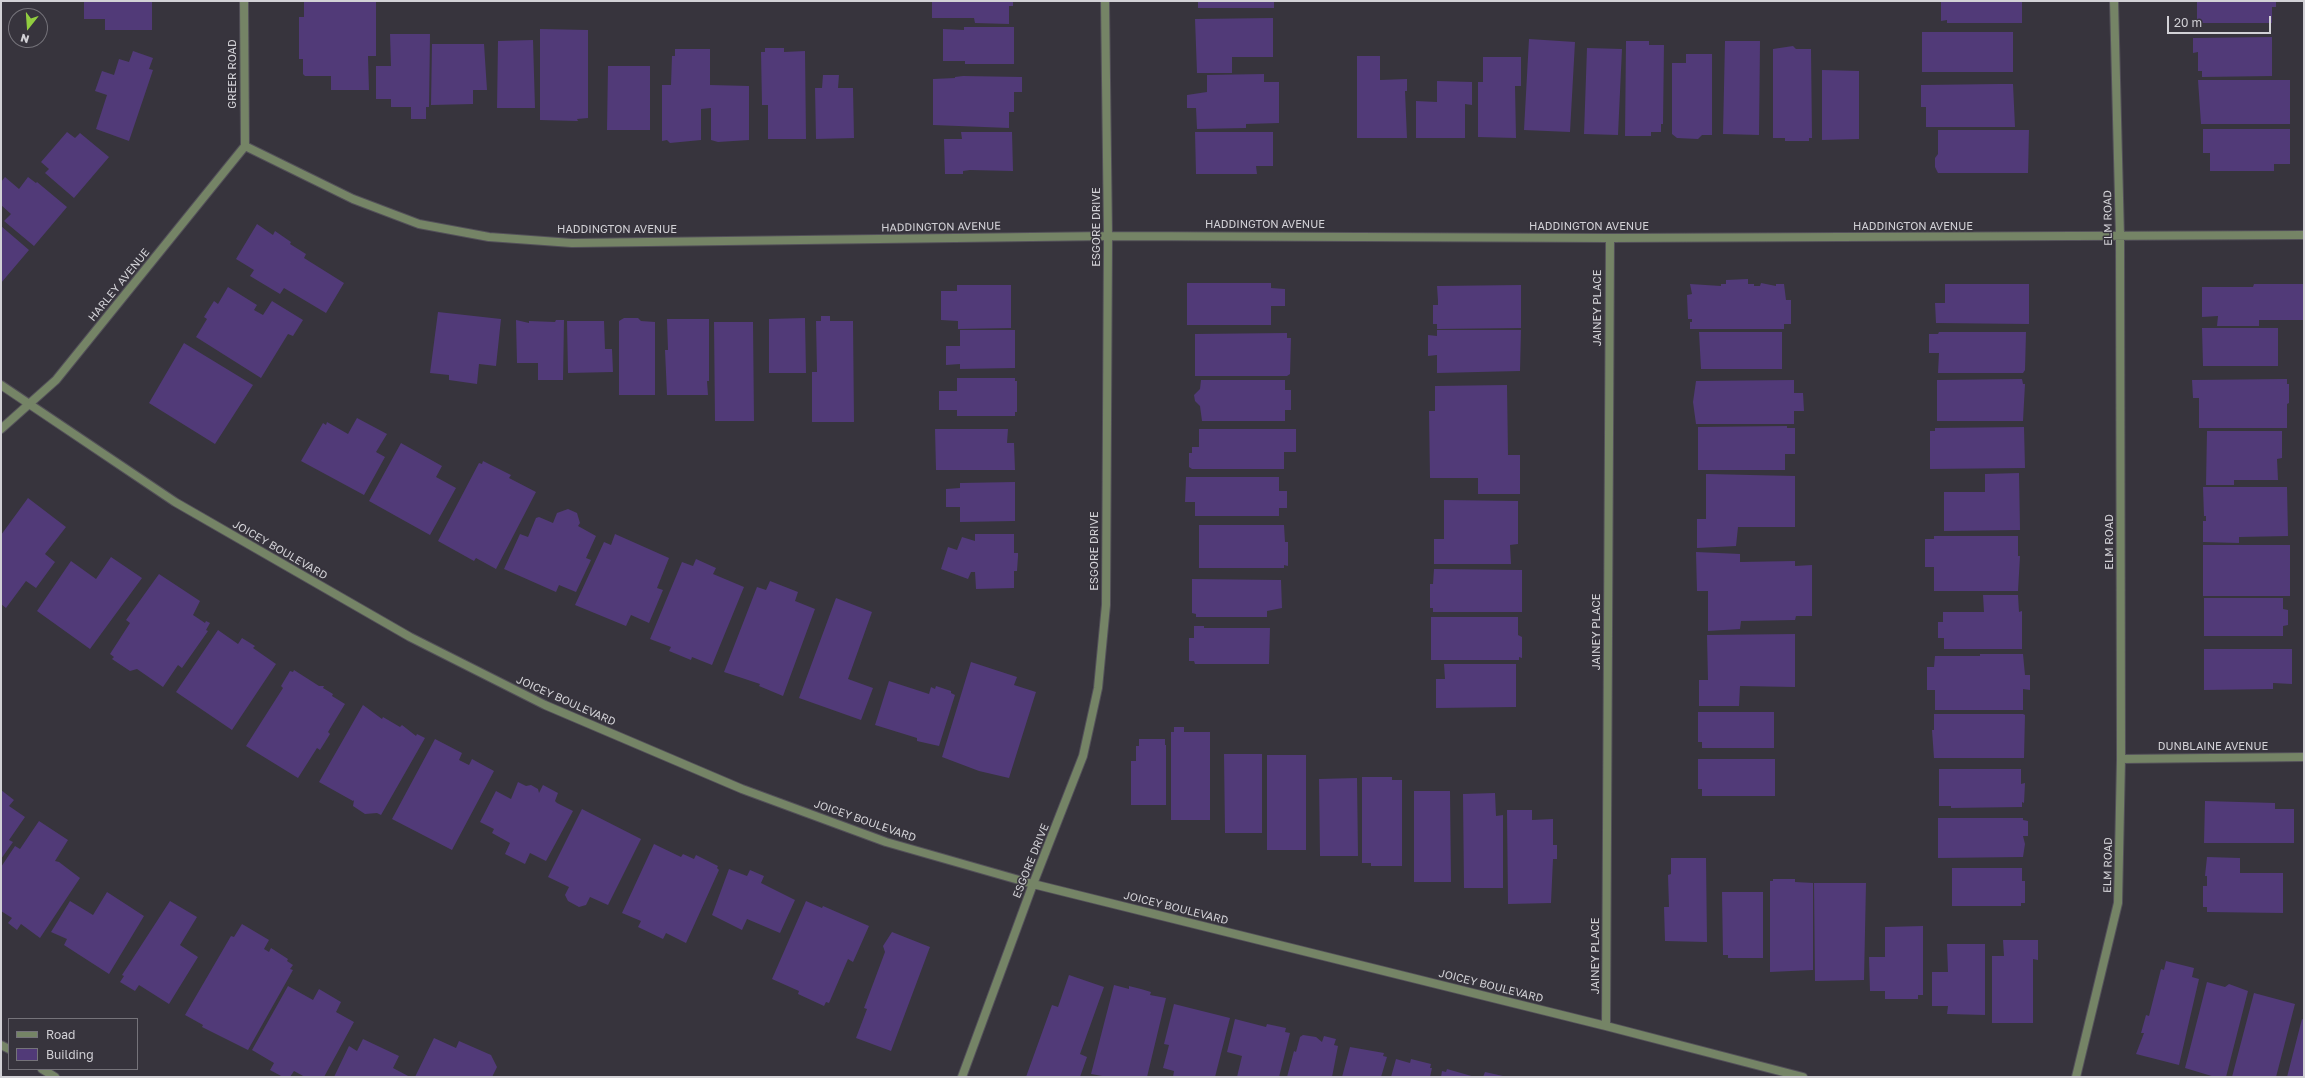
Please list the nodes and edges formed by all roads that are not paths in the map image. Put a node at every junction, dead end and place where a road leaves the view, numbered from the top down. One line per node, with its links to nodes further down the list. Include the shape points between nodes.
1 (244, 1): 4 (street, GREER ROAD)
2 (1105, 1): 6 (street, ESGORE DRIVE)
3 (2114, 1): 7 (street, ELM ROAD)
4 (244, 146): 6 (street, HADDINGTON AVENUE, via 353,199 419,224 489,237 572,243); 10 (street, HARLEY AVENUE, via 56,380)
5 (2304, 235): 7 (street, HADDINGTON AVENUE)
6 (1108, 236): 8 (street, HADDINGTON AVENUE); 14 (street, ESGORE DRIVE, via 1106,605 1098,688 1083,756)
7 (2120, 237): 8 (street, HADDINGTON AVENUE); 13 (street, ELM ROAD)
8 (1610, 238): 15 (street, JAINEY PLACE)
9 (1, 385): 10 (street, JOICEY BOULEVARD)
10 (28, 403): 11 (street, HARLEY AVENUE); 14 (street, JOICEY BOULEVARD, via 175,502 410,637 545,705 742,789 886,842)
11 (1, 429)
12 (2304, 757): 13 (street, DUNBLAINE AVENUE)
13 (2121, 759): 20 (street, ELM ROAD, via 2118,903)
14 (1032, 884): 15 (street, JOICEY BOULEVARD); 18 (street, ESGORE DRIVE)
15 (1606, 1026): 19 (street, JOICEY BOULEVARD)
16 (44, 1070): 17 (street)
17 (55, 1077)
18 (962, 1077)
19 (1803, 1077)
20 (2076, 1077)

